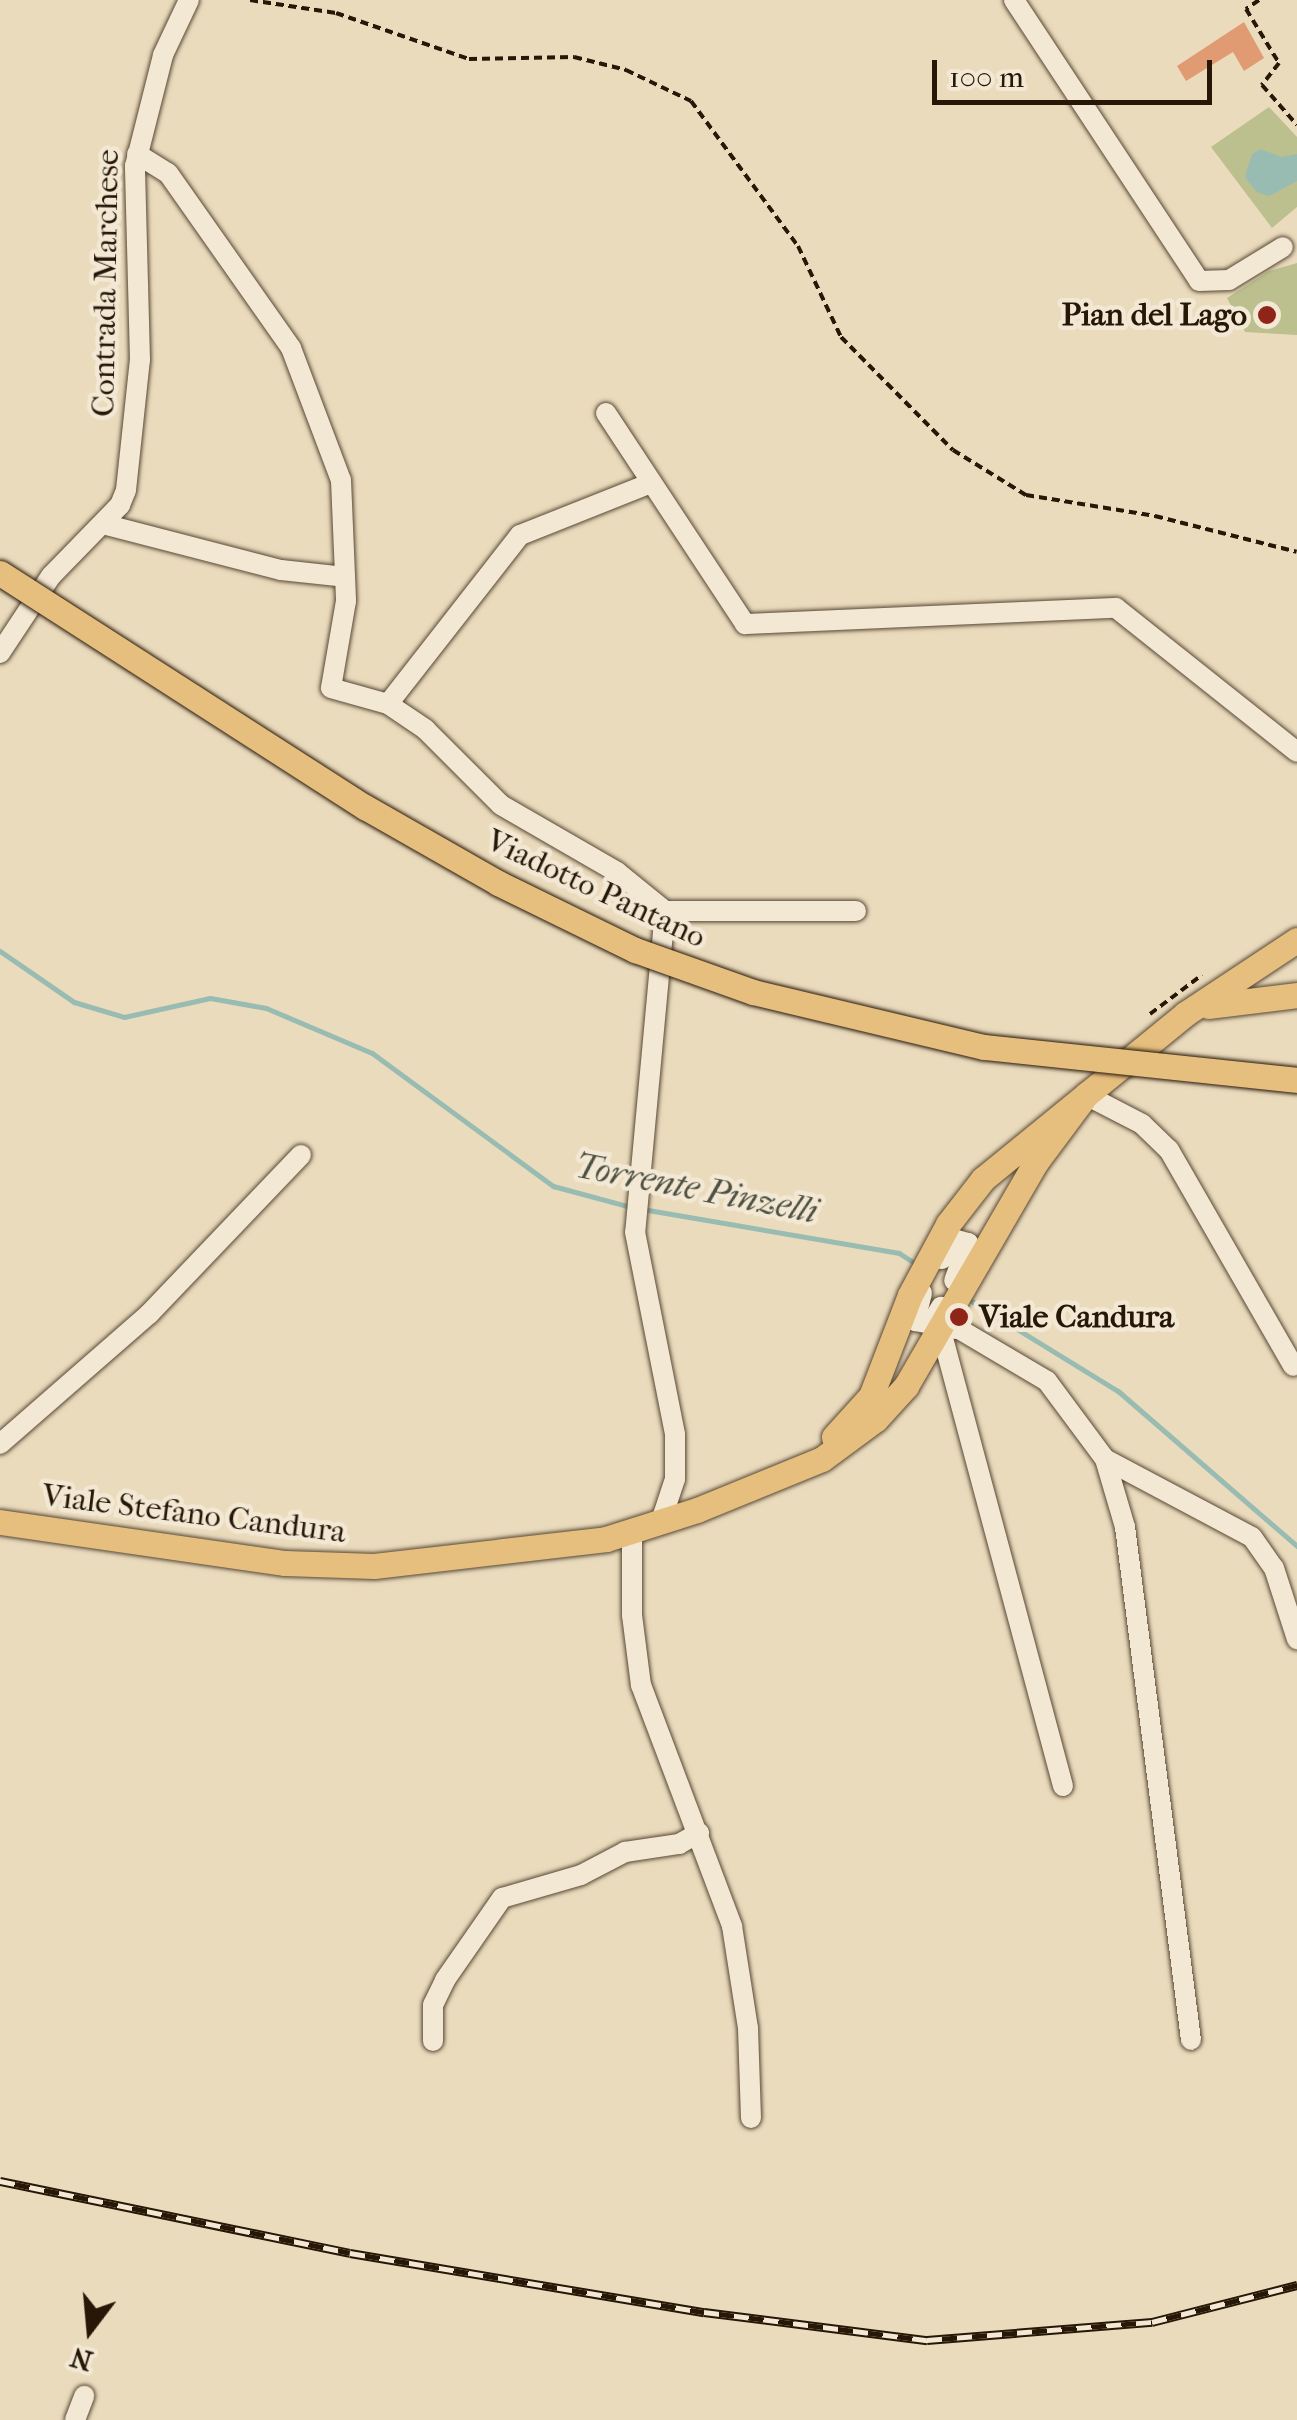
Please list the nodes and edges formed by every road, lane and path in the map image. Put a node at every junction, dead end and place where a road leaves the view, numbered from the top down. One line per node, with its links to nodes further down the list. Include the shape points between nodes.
1 (189, 0): 6 (street, Contrada Marchese, via 163,55)
2 (250, 0): 11 (path, via 336,13 469,60 574,56 626,70 691,100 798,246 842,337 953,450 1026,495 1155,516)
3 (1014, 0): 7 (street, via 1199,281 1229,280)
4 (1259, 0): 5 (path, via 1246,9 1279,63 1262,84)
5 (1297, 125)
6 (137, 154): 10 (street, Contrada Marchese, via 140,360 126,490); 13 (street, via 168,173 292,348 341,480)
7 (1283, 247)
8 (606, 413): 9 (street)
9 (651, 483): 15 (street, via 520,535); 16 (street, via 745,624 1116,608)
10 (103, 524): 13 (street, via 281,570); 14 (street, Contrada Marchese, via 74,549)
11 (1297, 552)
12 (0, 573): 22 (main road, Viadotto Pantano, bridge, via 365,807 498,884 636,950 753,992 984,1047)
13 (345, 577): 15 (street, via 331,688)
14 (0, 652)
15 (388, 704): 17 (street, via 425,729 501,806 617,872)
16 (1297, 752)
17 (665, 911): 18 (street); 32 (street, via 635,1232 676,1434 675,1479)
18 (856, 911)
19 (1297, 940): 21 (main road, Viale Stefano Candura)
20 (1297, 995): 21 (main road, via 1230,999)
21 (1185, 1014): 23 (main road, Viale Stefano Candura)
22 (1297, 1080)
23 (1086, 1095): 25 (main road, Viale Stefano Candura); 25 (main road, Viale Stefano Candura, via 983,1179); 26 (street, via 1142,1124 1169,1150)
24 (301, 1155): 27 (street, via 150,1314)
25 (942, 1282): 29 (street, via 959,1329 1047,1382); 30 (main road, Viale Stefano Candura, via 872,1396 841,1432); 30 (main road, Viale Stefano Candura, via 906,1386 849,1443); 35 (street)
26 (1293, 1366)
27 (8, 1426): 28 (street)
28 (0, 1444)
29 (1106, 1459): 34 (street, via 1252,1537 1274,1568); 37 (street, via 1125,1527)
30 (786, 1473): 32 (main road, Viale Stefano Candura)
31 (0, 1522): 33 (main road, Viale Stefano Candura, via 325,1566 412,1564)
32 (660, 1524): 33 (main road, Viale Stefano Candura)
33 (632, 1533): 36 (street, via 641,1685)
34 (1297, 1640)
35 (1063, 1786)
36 (699, 1834): 38 (street, via 625,1852 581,1875 502,1898 445,1980 434,2005); 39 (street, via 732,1926 748,2028)
37 (1191, 2040)
38 (433, 2041)
39 (752, 2118)
40 (84, 2396): 41 (street)
41 (75, 2420)

